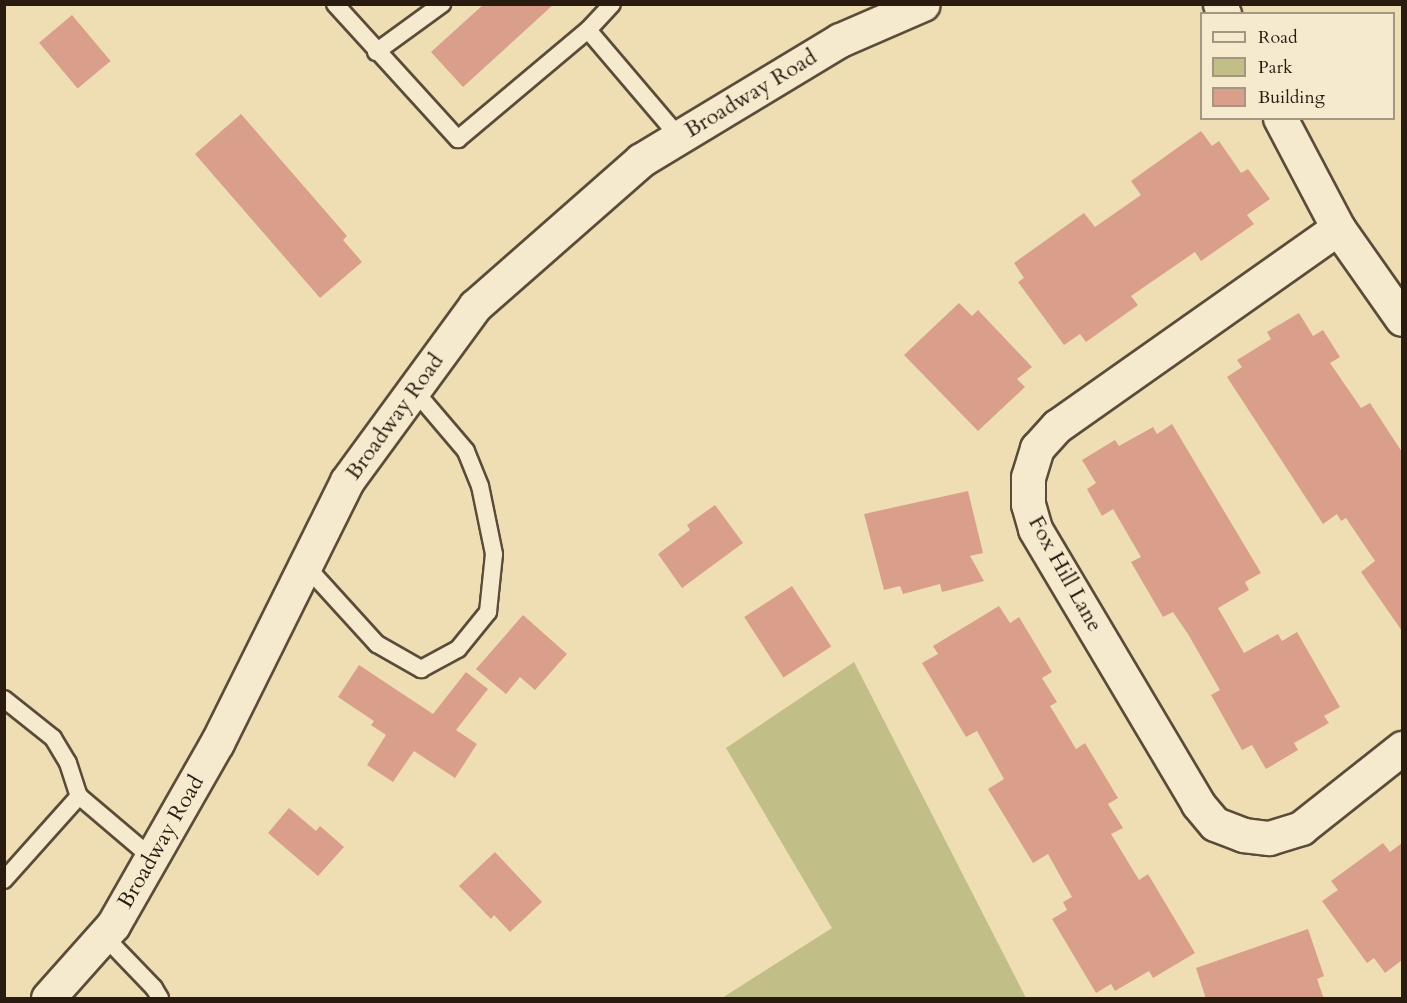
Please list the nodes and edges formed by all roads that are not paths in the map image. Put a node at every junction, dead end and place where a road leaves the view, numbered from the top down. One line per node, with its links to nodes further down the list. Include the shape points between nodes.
1 (335, 4): 6 (lane)
2 (442, 4): 6 (lane)
3 (612, 4): 5 (lane)
4 (923, 4): 8 (main road, Broadway Road, via 840,40)
5 (588, 30): 6 (lane, via 458,139); 8 (lane)
6 (376, 52)
7 (1281, 120): 9 (main road)
8 (679, 137): 11 (main road, Broadway Road, via 641,160 475,306)
9 (1338, 228): 10 (main road); 14 (main road, Fox Hill Lane, via 1058,426 1037,448 1028,477 1028,504 1035,530 1198,804 1215,824 1243,835 1269,837 1301,828)
10 (1402, 319)
11 (414, 390): 12 (main road, Broadway Road, via 347,481); 12 (lane, via 466,451 480,486 494,554 488,612 458,649 421,669 377,644)
12 (305, 565): 16 (main road, Broadway Road, via 217,743)
13 (4, 699): 15 (lane, via 53,738 68,763)
14 (1402, 748)
15 (79, 796): 16 (lane); 17 (lane)
16 (152, 858): 18 (main road, Broadway Road)
17 (4, 880)
18 (104, 936): 19 (main road, Broadway Road); 20 (lane)
19 (48, 999)
20 (160, 999)

